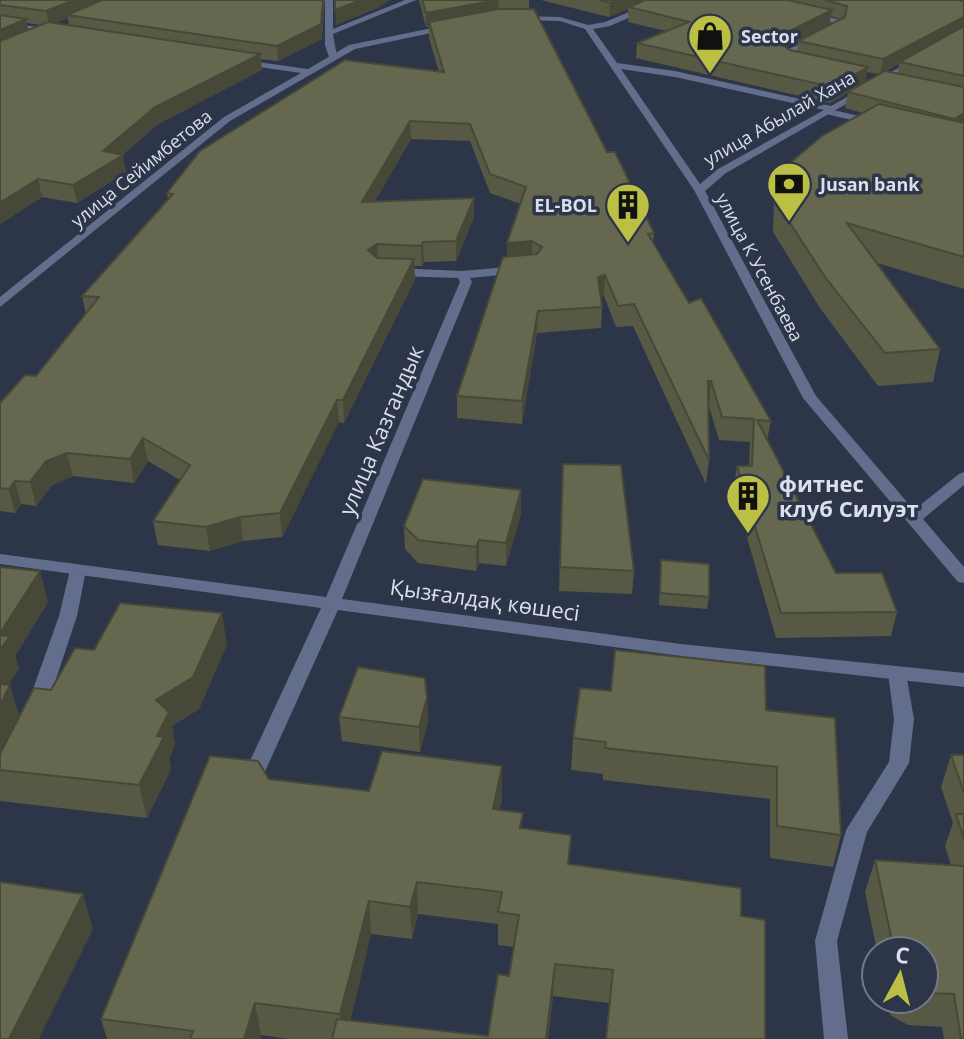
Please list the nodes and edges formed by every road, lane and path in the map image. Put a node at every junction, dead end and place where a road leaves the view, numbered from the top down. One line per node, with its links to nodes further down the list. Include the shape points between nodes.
1 (329, 0): 11 (street)
2 (412, 0): 11 (street)
3 (665, 0): 8 (street)
4 (795, 10): 17 (street, via 838,22 838,27 784,55)
5 (499, 19): 8 (street, via 541,17)
6 (0, 24): 10 (street)
7 (456, 26): 13 (street, улица Сейимбетова, via 380,39)
8 (588, 27): 16 (street, улица К Усенбаева)
9 (68, 29): 10 (street)
10 (53, 30): 12 (street)
11 (329, 33): 13 (street)
12 (26, 41)
13 (333, 57): 18 (street, улица Сейимбетова)
14 (923, 57): 20 (street, улица Абылай Хана)
15 (226, 59): 18 (street)
16 (613, 65): 22 (street); 24 (street, улица К Усенбаева)
17 (807, 66)
18 (305, 71): 28 (street, улица Сейимбетова, via 227,119)
19 (858, 77): 20 (street)
20 (882, 81): 21 (street); 22 (street, улица Абылай Хана)
21 (896, 84)
22 (831, 110): 23 (street); 24 (street, улица Абылай Хана, via 722,171)
23 (890, 127)
24 (699, 190): 30 (street, улица К Усенбаева, via 810,398)
25 (532, 268): 27 (street)
26 (378, 271): 27 (street)
27 (462, 275): 34 (street, улица Казгандык, via 466,282)
28 (0, 303)
29 (964, 477): 30 (street)
30 (912, 520): 33 (street, улица К Усенбаева)
31 (0, 559): 32 (street, Қызғалдақ көшесі)
32 (78, 570): 34 (street, Қызғалдақ көшесі); 37 (street, via 54,661)
33 (964, 578)
34 (332, 603): 35 (street, Қызғалдақ көшесі); 38 (street)
35 (897, 673): 36 (street, Қызғалдақ көшесі); 39 (street, via 904,719 899,763 857,830 826,941)
36 (964, 680)
37 (27, 732)
38 (253, 776)
39 (836, 1039)

